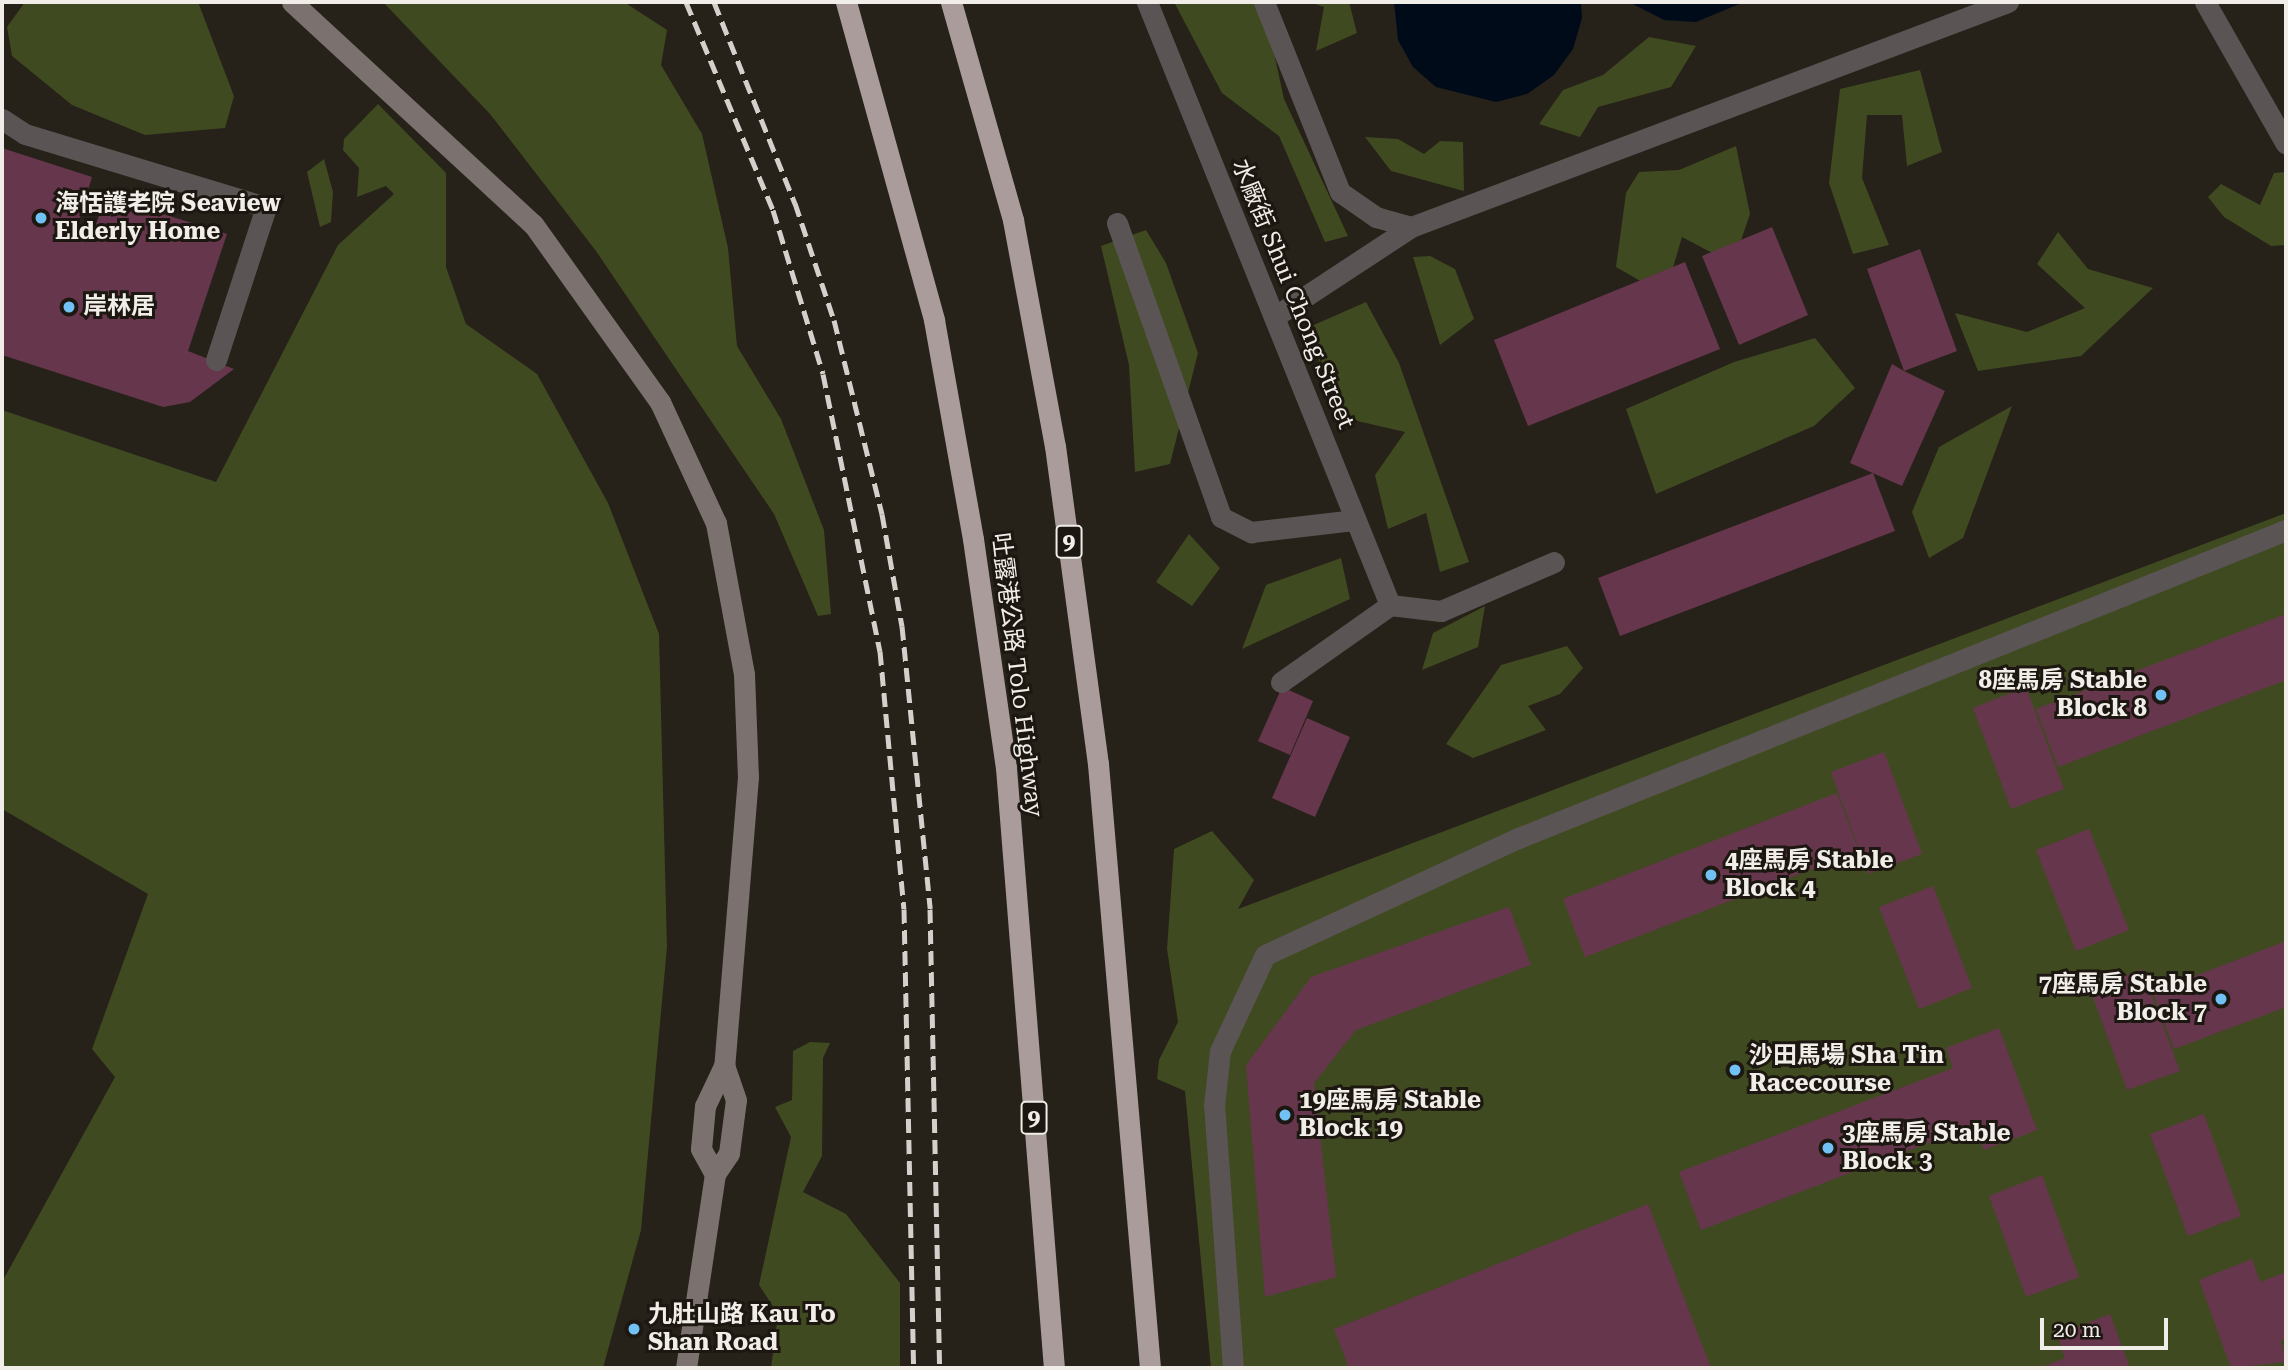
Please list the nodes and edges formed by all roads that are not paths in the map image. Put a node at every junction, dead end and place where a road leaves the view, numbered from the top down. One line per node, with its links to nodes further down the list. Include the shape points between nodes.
1 (292, 2): 19 (main road, via 533,224 660,402 716,523 744,674 748,777)
2 (846, 2): 22 (highway, 吐露港公路 Tolo Highway / 9, via 929,296 974,540 1006,768)
3 (951, 2): 23 (highway, 9, via 1013,220 1055,446 1098,764)
4 (1147, 2): 12 (street, 水廠街 Shui Chong Street)
5 (1264, 2): 11 (street, via 1340,192 1376,217)
6 (2008, 2): 11 (street)
7 (2205, 2): 9 (street)
8 (2, 119): 13 (street, via 25,134 266,207)
9 (2286, 144)
10 (1117, 223): 14 (street, via 1222,517 1251,533)
11 (1411, 227): 12 (street)
12 (1274, 317): 14 (street, 水廠街 Shui Chong Street)
13 (216, 360)
14 (1355, 520): 17 (street, 水廠街 Shui Chong Street)
15 (2286, 530): 24 (street, via 1516,839 1265,955 1220,1051 1214,1106)
16 (1554, 562): 17 (street, via 1441,611)
17 (1390, 605): 18 (street)
18 (1281, 682)
19 (724, 1066): 20 (main road, via 736,1100 729,1153); 20 (main road, via 705,1106 701,1149)
20 (715, 1174): 21 (main road)
21 (686, 1368)
22 (1054, 1368)
23 (1150, 1368)
24 (1233, 1368)

